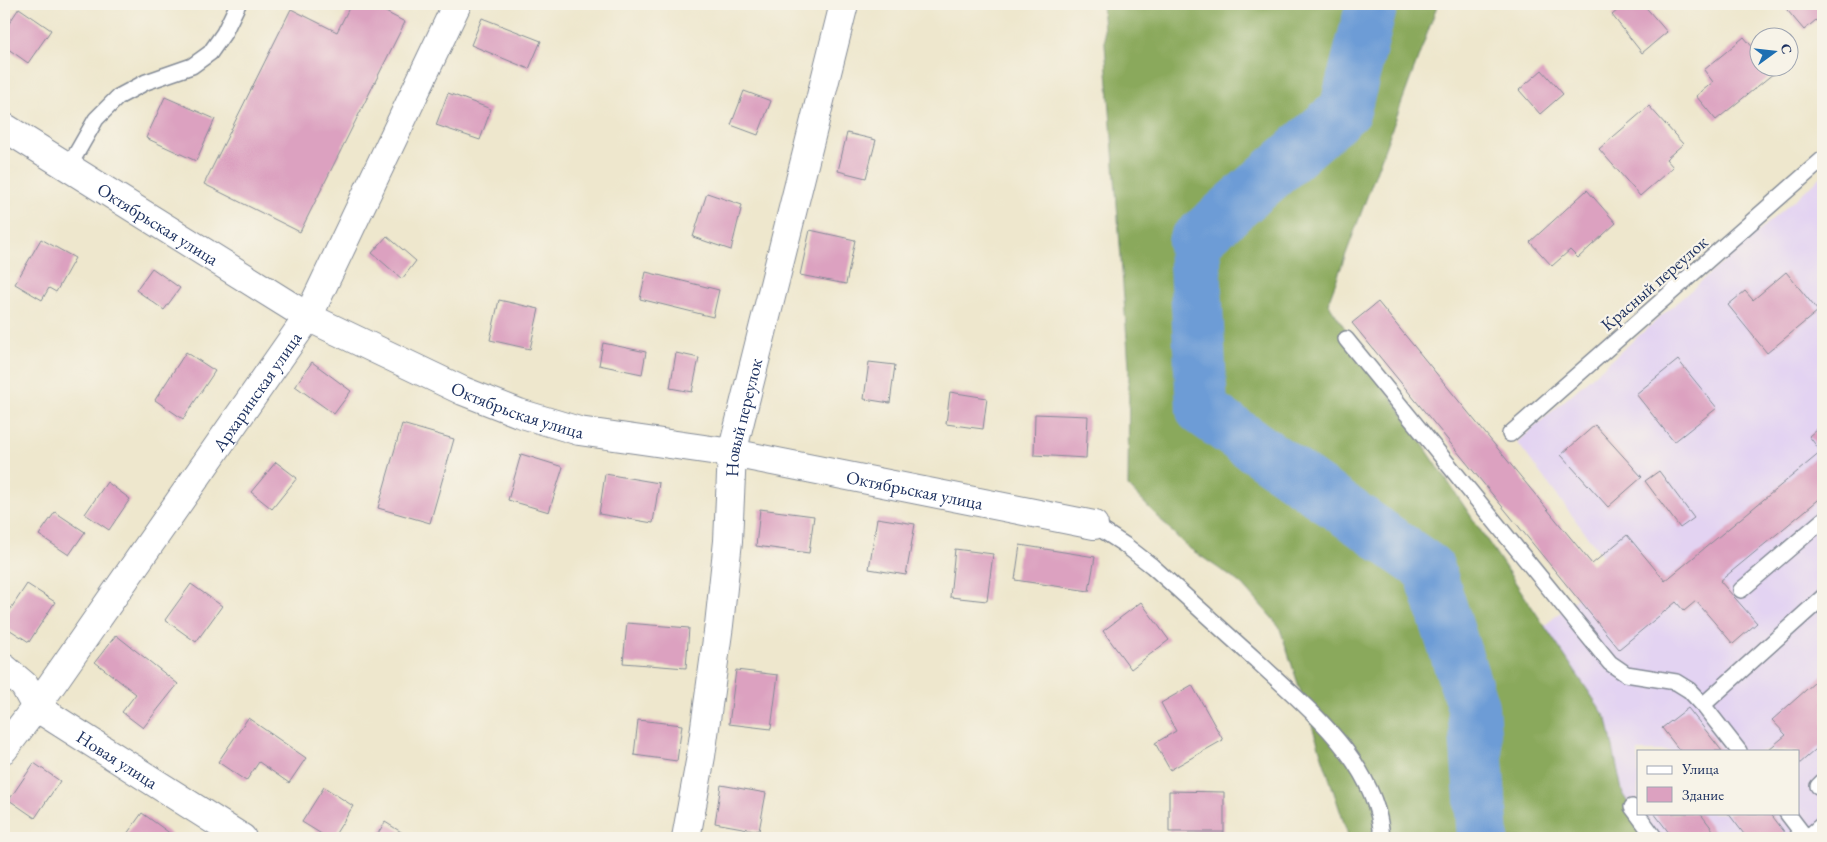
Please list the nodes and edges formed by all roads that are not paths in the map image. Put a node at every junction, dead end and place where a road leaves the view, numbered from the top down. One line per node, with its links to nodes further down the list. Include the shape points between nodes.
1 (238, 4): 6 (lane, via 210,53 192,66 146,82 118,97 96,119)
2 (457, 4): 7 (street, Архаринская улица)
3 (844, 4): 10 (street, Новый переулок)
4 (4, 126): 6 (street, Октябрьская улица)
5 (1823, 160): 9 (lane, Красный переулок)
6 (68, 168): 7 (street, Октябрьская улица)
7 (308, 317): 10 (street, Октябрьская улица, via 463,391 519,413 579,431); 17 (street, Архаринская улица)
8 (1346, 338): 16 (lane, via 1610,663 1626,674 1676,682)
9 (1510, 434)
10 (732, 453): 12 (street, Октябрьская улица); 24 (street, Новый переулок, via 728,541 719,625)
11 (1823, 520): 13 (lane)
12 (1094, 525): 25 (lane, via 1152,566 1321,720 1351,756 1371,794)
13 (1741, 590)
14 (1823, 597): 16 (lane)
15 (4, 668): 17 (street, Новая улица, via 24,684)
16 (1703, 705): 19 (lane)
17 (36, 707): 18 (street, Архаринская улица); 23 (street, Новая улица)
18 (4, 749)
19 (1737, 750)
20 (1632, 808): 26 (lane)
21 (1788, 814): 27 (lane)
22 (1823, 824): 27 (lane)
23 (242, 838)
24 (686, 838)
25 (1382, 838)
26 (1655, 838)
27 (1806, 838)

